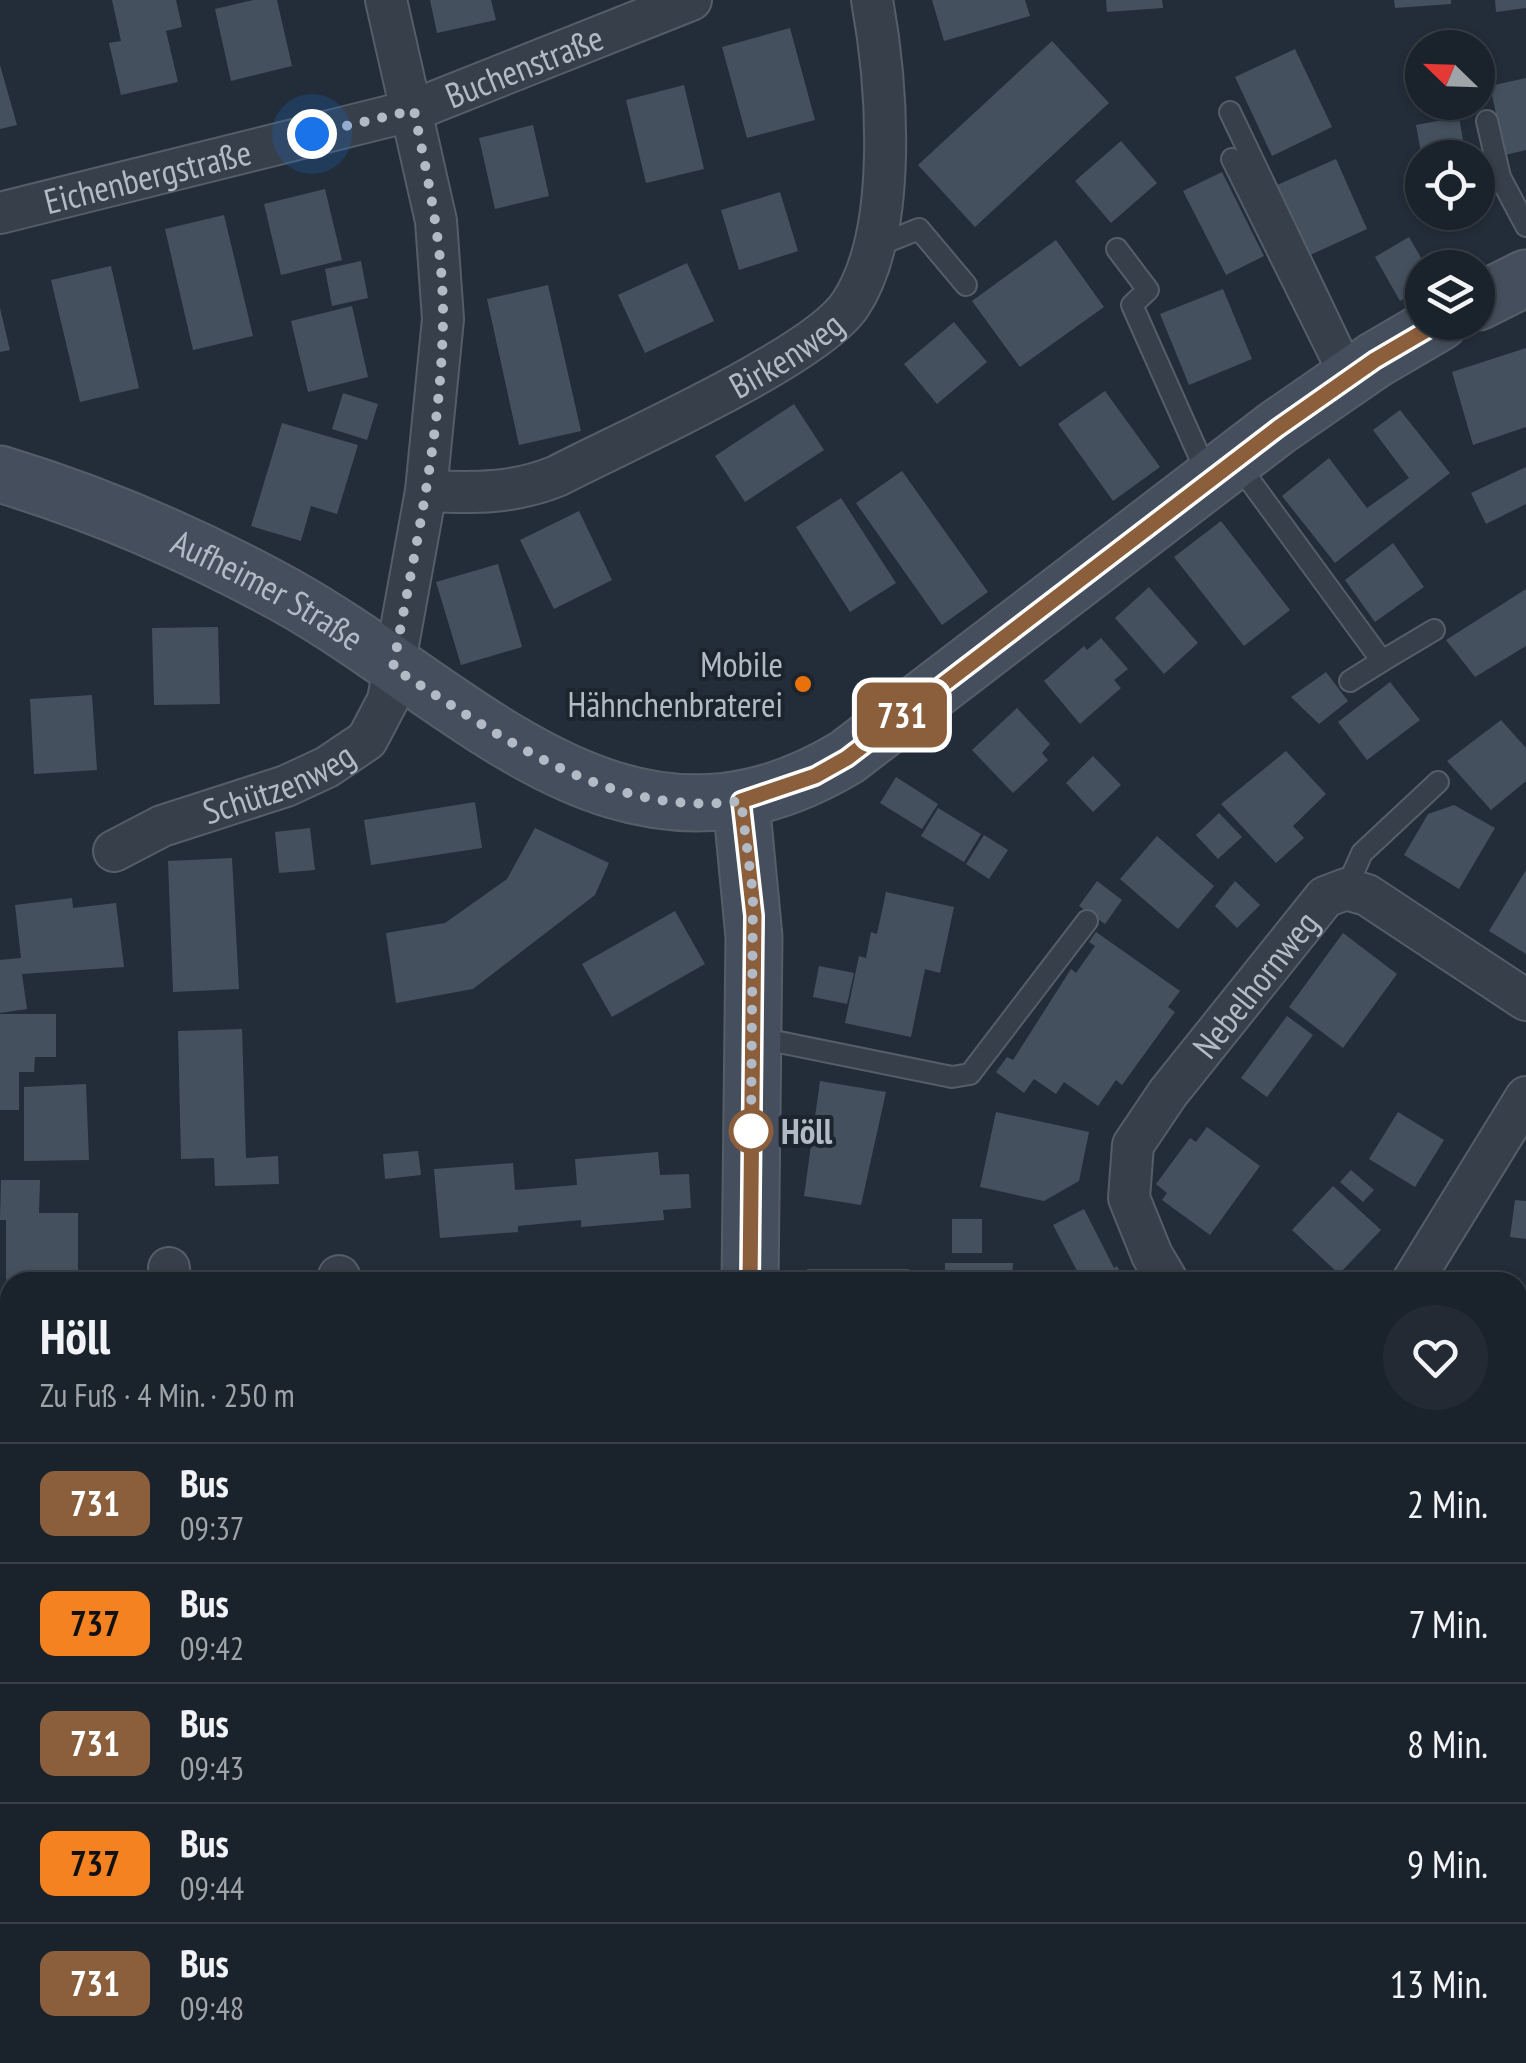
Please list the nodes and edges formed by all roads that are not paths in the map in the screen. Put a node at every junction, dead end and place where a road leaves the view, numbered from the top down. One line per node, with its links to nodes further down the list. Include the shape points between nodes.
1 (386, 0): 4 (street)
2 (691, 0): 4 (street, Buchenstraße)
3 (872, 0): 10 (street, Birkenweg, via 884,71 885,152)
4 (414, 110): 8 (street, Eichenbergstraße); 19 (street, via 436,221 443,319)
5 (1230, 112): 16 (lane)
6 (1488, 121): 9 (lane, via 1500,177)
7 (1232, 159): 16 (lane)
8 (0, 213)
9 (1526, 226)
10 (872, 248): 13 (lane, via 919,229); 19 (street, Birkenweg, via 850,305 827,330 774,363 525,489)
11 (1116, 248): 17 (lane, via 1148,290 1132,305)
12 (1526, 278): 14 (street)
13 (966, 285)
14 (1495, 294)
15 (1410, 340): 16 (street, Aufheimer Straße)
16 (1348, 378): 17 (street, Aufheimer Straße)
17 (1223, 471): 21 (lane); 25 (street, Aufheimer Straße, via 847,758)
18 (0, 474): 22 (street, Aufheimer Straße, via 71,495 218,561 288,597)
19 (426, 490): 22 (street)
20 (1434, 630): 21 (lane)
21 (1382, 662): 23 (lane)
22 (393, 668): 25 (street, Aufheimer Straße, via 534,757 591,784 677,804); 26 (street, Schützenweg, via 377,724 344,756 286,786 162,826)
23 (1350, 681)
24 (1438, 782): 27 (lane, via 1362,854)
25 (741, 801): 30 (street, via 753,894)
26 (114, 851)
27 (1346, 889): 29 (street, Nebelhornweg, via 1380,902); 33 (street, Nebelhornweg, via 1315,908 1134,1145 1129,1198)
28 (1086, 922): 30 (lane, via 970,1074 952,1077)
29 (1526, 1000)
30 (753, 1037): 32 (street)
31 (1526, 1097): 34 (street)
32 (750, 1272)
33 (1162, 1272)
34 (1418, 1272)

